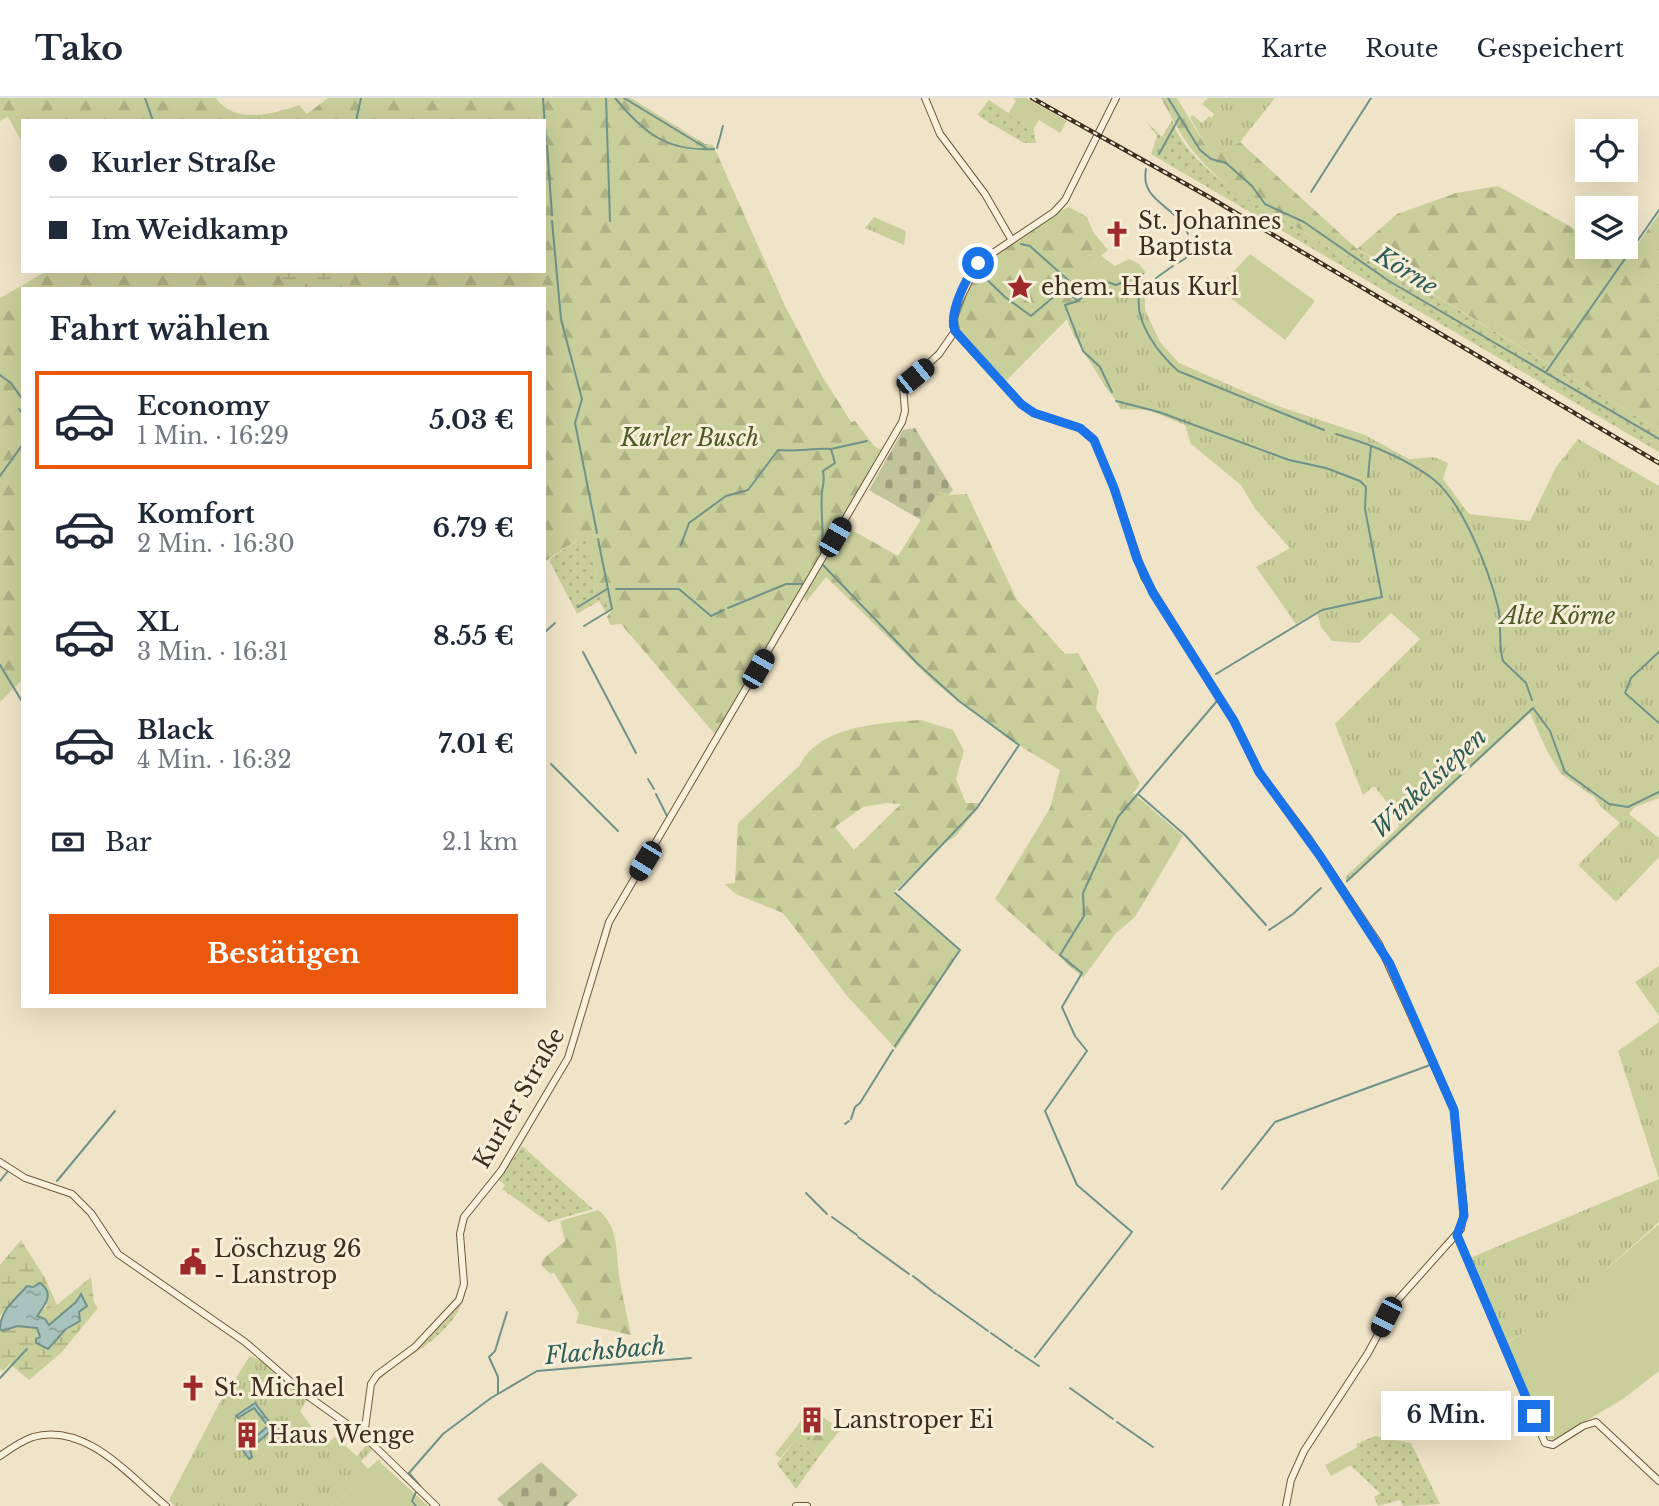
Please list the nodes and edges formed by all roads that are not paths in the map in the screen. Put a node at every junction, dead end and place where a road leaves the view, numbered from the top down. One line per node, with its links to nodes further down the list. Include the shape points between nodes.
1 (925, 98): 3 (street, via 940,134 985,194)
2 (1116, 98): 3 (street, Kurler Straße, via 1065,200 1053,213)
3 (1011, 239): 4 (street, Kurler Straße, via 974,268 956,308)
4 (955, 331): 6 (street, via 1021,404 1080,428 1094,440 1153,593 1234,721 1259,772 1309,839 1390,964 1454,1110 1464,1216); 7 (street, Kurler Straße, via 939,355 903,387 904,418 609,922 568,1058 500,1171 464,1217 460,1240 464,1284 459,1300 415,1347 377,1375 371,1384)
5 (0, 1162): 7 (street, via 25,1178 72,1195 91,1213 118,1254 252,1347)
6 (1457, 1235): 9 (street, via 1549,1446 1596,1422); 12 (street, via 1395,1303 1304,1451)
7 (364, 1436): 11 (street)
8 (0, 1456): 10 (street, via 29,1438 71,1436 99,1451)
9 (1659, 1481)
10 (164, 1504)
11 (436, 1506)
12 (1286, 1506)

